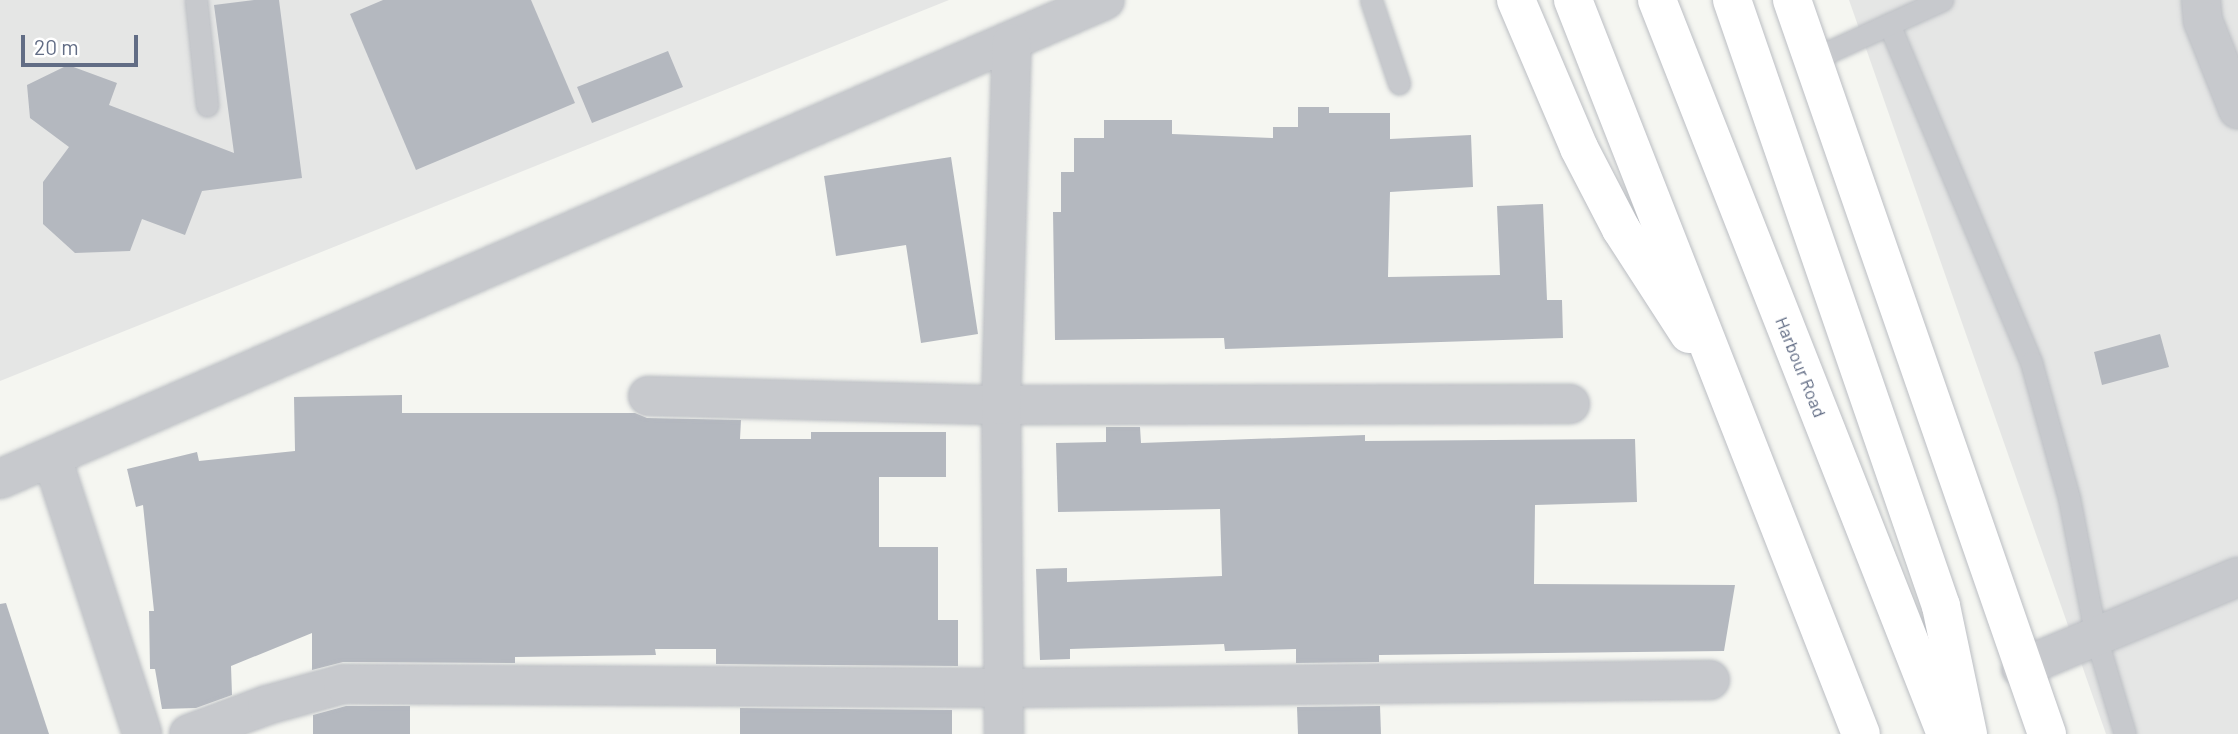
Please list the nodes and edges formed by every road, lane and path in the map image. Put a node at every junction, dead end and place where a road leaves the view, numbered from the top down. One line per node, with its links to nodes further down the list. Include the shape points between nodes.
1 (196, 0): 15 (lane)
2 (1105, 0): 12 (street)
3 (1371, 0): 14 (lane)
4 (1516, 0): 17 (main road, via 1579,148 1621,229 1678,320)
5 (1573, 0): 17 (main road)
6 (1657, 0): 32 (main road, Harbour Road)
7 (1732, 0): 33 (main road, via 1941,606)
8 (1791, 0): 13 (main road)
9 (1942, 0): 11 (lane)
10 (2201, 0): 16 (street, via 2203,21)
11 (1889, 24): 13 (lane); 24 (lane, via 2031,362 2069,498)
12 (1012, 43): 20 (street); 21 (street)
13 (1813, 59): 25 (main road)
14 (1399, 83)
15 (207, 105)
16 (2238, 109)
17 (1724, 380): 31 (main road)
18 (648, 396): 20 (street)
19 (1570, 404): 20 (street)
20 (1001, 405): 27 (street)
21 (52, 458): 22 (street); 28 (street)
22 (0, 479)
23 (2238, 576): 24 (street)
24 (2096, 637): 25 (street); 35 (lane)
25 (2021, 668): 34 (main road)
26 (1710, 680): 27 (street)
27 (1004, 688): 29 (street, via 343,684); 30 (street)
28 (142, 734)
29 (188, 734)
30 (1004, 734)
31 (1861, 734)
32 (1946, 734)
33 (1968, 734)
34 (2047, 734)
35 (2125, 734)

